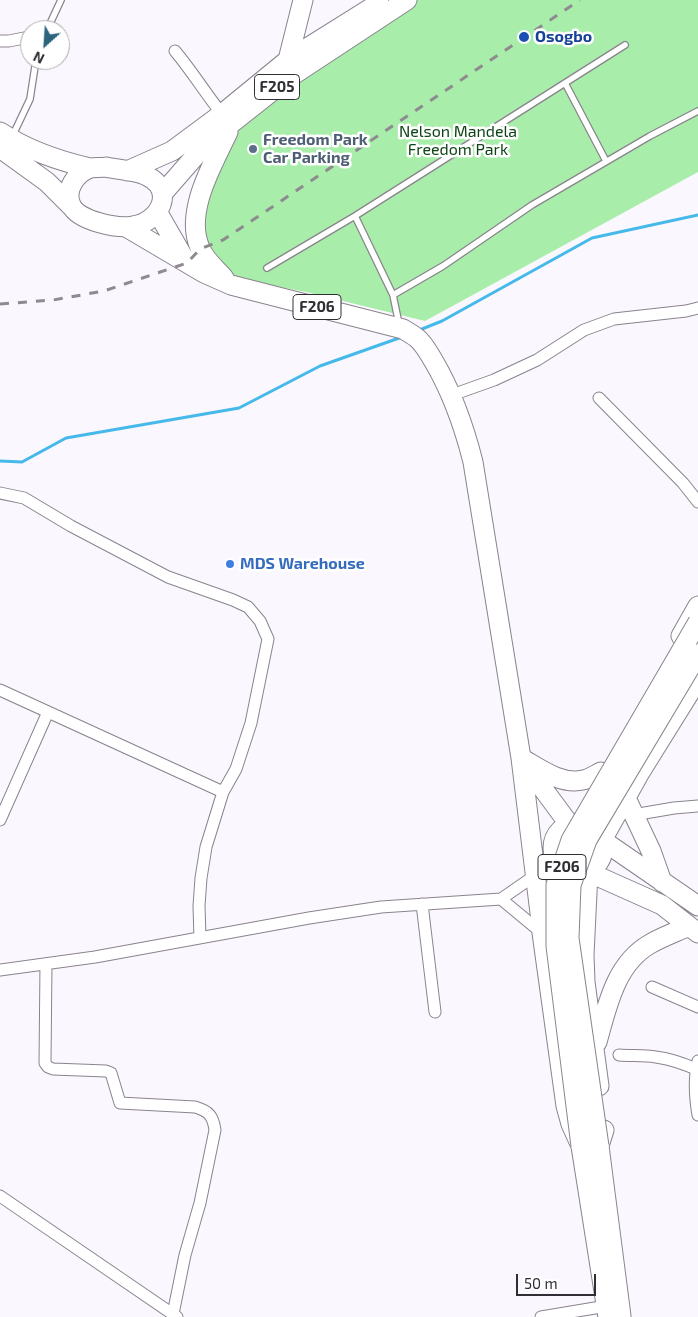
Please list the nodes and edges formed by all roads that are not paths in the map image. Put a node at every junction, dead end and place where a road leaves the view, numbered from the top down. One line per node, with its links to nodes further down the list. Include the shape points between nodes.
1 (61, 0): 5 (lane)
2 (303, 0): 10 (main road)
3 (384, 0): 10 (main road, F205)
4 (406, 0): 14 (main road, F205)
5 (52, 20)
6 (20, 39): 7 (street)
7 (0, 41)
8 (624, 45): 12 (lane)
9 (175, 51): 14 (street)
10 (288, 60): 14 (main road, F205)
11 (34, 70): 15 (lane, via 30,99)
12 (566, 83): 16 (lane); 22 (lane)
13 (698, 111): 16 (lane)
14 (227, 118): 18 (main road, F205, via 172,152); 19 (main road, F205); 26 (main road, via 205,179 196,216 196,232 204,256)
15 (4, 140): 17 (main road); 20 (main road)
16 (606, 162): 27 (lane, via 532,205 443,266)
17 (90, 168): 18 (main road); 20 (main road, via 72,184 68,194)
18 (127, 172): 19 (main road, via 148,176)
19 (162, 193): 21 (main road)
20 (71, 206): 23 (main road, via 92,220)
21 (158, 213): 23 (main road, via 140,225); 24 (main road, F206)
22 (355, 216): 25 (lane); 27 (lane)
23 (126, 227): 24 (main road, F206)
24 (186, 261): 26 (main road, F206)
25 (267, 268)
26 (230, 285): 29 (main road, F206)
27 (393, 295): 29 (lane)
28 (698, 308): 30 (street, via 614,319 584,330 537,360)
29 (407, 332): 30 (main road, F206, via 429,353)
30 (452, 395): 40 (main road, F206, via 473,462)
31 (599, 398): 33 (street)
32 (0, 492): 43 (street, via 24,498 168,576 248,607 260,621 268,640 252,723 236,769)
33 (698, 502)
34 (698, 606): 41 (main road)
35 (698, 622): 69 (main road, F206, bridge, via 571,840 556,885 556,946)
36 (698, 654): 69 (main road, F206, bridge, via 587,840 571,885 569,938)
37 (698, 679): 45 (main road)
38 (0, 690): 39 (street)
39 (48, 712): 43 (street); 46 (street)
40 (521, 758): 41 (main road, via 569,782); 47 (main road); 49 (main road, F206)
41 (601, 772): 42 (main road)
42 (591, 790): 45 (main road, via 599,803 606,807); 47 (main road)
43 (223, 792): 59 (street, via 206,847 201,878)
44 (698, 806): 45 (street)
45 (626, 807): 48 (main road); 53 (main road, via 651,851)
46 (0, 820)
47 (569, 824): 48 (main road, via 589,825); 50 (main road, via 554,839)
48 (602, 840): 51 (main road, via 604,850 601,859); 53 (main road)
49 (531, 848): 50 (main road); 52 (main road, F206)
50 (556, 861): 51 (main road, via 573,873); 52 (street); 57 (main road, via 545,898)
51 (588, 872): 58 (main road, via 662,905); 65 (main road, via 585,973)
52 (534, 876): 54 (street); 57 (main road, F206)
53 (662, 882): 56 (main road)
54 (501, 899): 55 (street); 57 (street)
55 (422, 904): 59 (street, via 309,918); 64 (street)
56 (698, 906)
57 (541, 927): 69 (main road, via 566,1106 571,1124)
58 (693, 929): 65 (main road, via 648,945 622,971 612,990)
59 (200, 938): 60 (street)
60 (46, 964): 61 (street); 72 (street, via 45,1063 48,1067 53,1070 111,1073 120,1103 195,1107 211,1114 215,1130 185,1255)
61 (0, 970)
62 (652, 987): 63 (street)
63 (698, 1007)
64 (435, 1012)
65 (595, 1048): 69 (main road, via 604,1129)
66 (619, 1055): 67 (street, via 654,1056)
67 (697, 1067): 68 (street)
68 (698, 1115)
69 (590, 1146): 71 (main road, F206)
70 (0, 1196): 72 (street)
71 (612, 1313): 73 (street)
72 (175, 1315)
73 (541, 1317)

